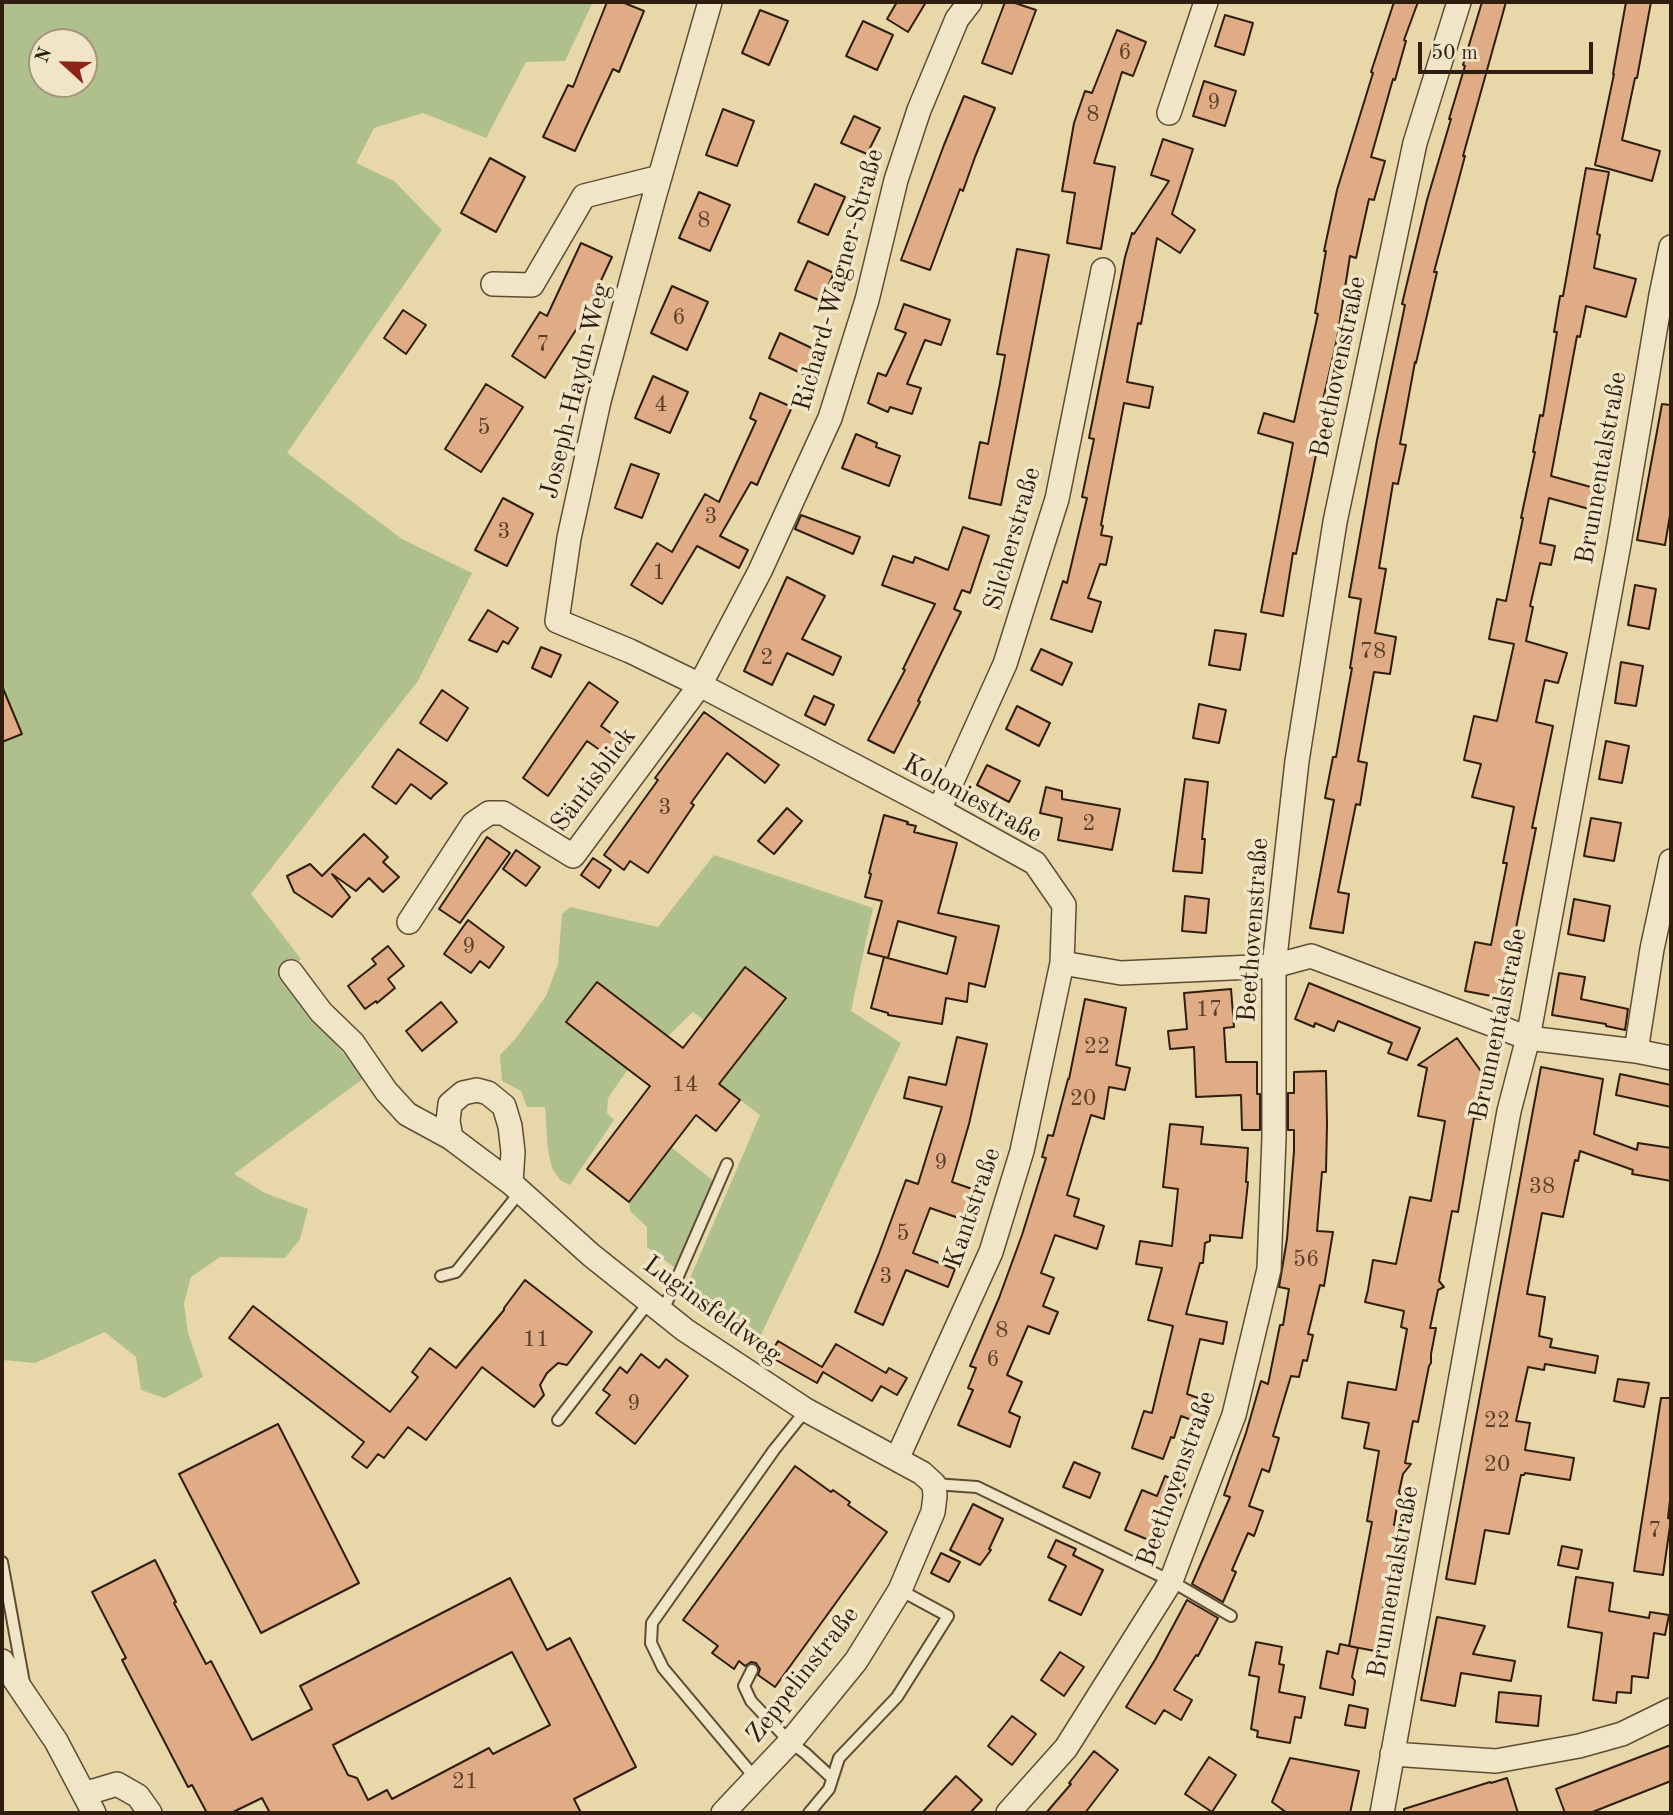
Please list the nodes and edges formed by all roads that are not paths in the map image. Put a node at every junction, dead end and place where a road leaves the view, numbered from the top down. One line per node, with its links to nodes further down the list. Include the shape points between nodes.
1 (710, 2): 6 (street, Joseph-Haydn-Weg)
2 (1206, 2): 5 (street)
3 (1459, 2): 16 (street, Beethovenstraße, via 1415,143 1335,522 1297,761)
4 (961, 7): 11 (street, Richard-Wagner-Straße, via 896,180 867,300 830,418 760,570)
5 (1169, 113)
6 (660, 177): 9 (street, via 584,196 531,285); 10 (street, Joseph-Haydn-Weg, via 599,401 569,538)
7 (1671, 247): 18 (street, Brunnentalstraße)
8 (1103, 270): 12 (street, Silcherstraße, via 1053,511 1005,664)
9 (493, 284)
10 (557, 621): 11 (street, Koloniestraße)
11 (700, 685): 12 (street, Koloniestraße); 14 (street, Säntisblick, via 573,856 503,813 489,813 472,824)
12 (939, 810): 15 (street, Koloniestraße, via 1035,863 1064,905)
13 (1671, 861): 19 (street)
14 (409, 922)
15 (1062, 963): 16 (street, via 1121,973); 28 (street, Kantstraße, via 1022,1151 991,1252)
16 (1274, 966): 18 (street, via 1311,956); 31 (street, Beethovenstraße, via 1275,1137 1269,1269 1234,1415)
17 (291, 972): 21 (street, Luginsfeldweg, via 407,1114)
18 (1528, 1038): 19 (street); 39 (street, Brunnentalstraße, via 1508,1111)
19 (1636, 1051): 20 (street)
20 (1671, 1058)
21 (451, 1138): 23 (street, Luginsfeldweg); 23 (street, via 450,1104 463,1093 488,1093 504,1105)
22 (727, 1164): 25 (lane)
23 (515, 1188): 24 (lane, via 456,1272); 25 (street, Luginsfeldweg)
24 (441, 1276)
25 (655, 1308): 26 (street, Luginsfeldweg); 27 (lane)
26 (806, 1410): 28 (street, Luginsfeldweg); 41 (lane, via 652,1623 651,1643 663,1668)
27 (558, 1420)
28 (897, 1459): 29 (street)
29 (933, 1484): 31 (lane, via 977,1487); 32 (street, Zeppelinstraße, via 933,1512)
30 (2, 1562): 36 (lane)
31 (1171, 1581): 33 (lane); 46 (street, Beethovenstraße, via 1066,1748)
32 (900, 1590): 38 (street, Zeppelinstraße, via 856,1661); 40 (lane, via 948,1616 897,1697 839,1758)
33 (1231, 1616)
34 (2, 1661): 36 (street)
35 (752, 1670): 38 (lane, via 744,1686 751,1701)
36 (27, 1698): 42 (street)
37 (1671, 1710): 39 (street, via 1622,1734 1496,1761)
38 (790, 1742): 40 (lane); 41 (street, Zeppelinstraße)
39 (1392, 1754): 47 (street, Brunnentalstraße)
40 (832, 1778): 45 (lane, via 829,1789)
41 (756, 1779): 44 (street, Zeppelinstraße)
42 (89, 1803): 43 (street, via 117,1784 138,1796)
43 (149, 1813)
44 (723, 1813)
45 (808, 1813)
46 (1008, 1813)
47 (1382, 1813)

